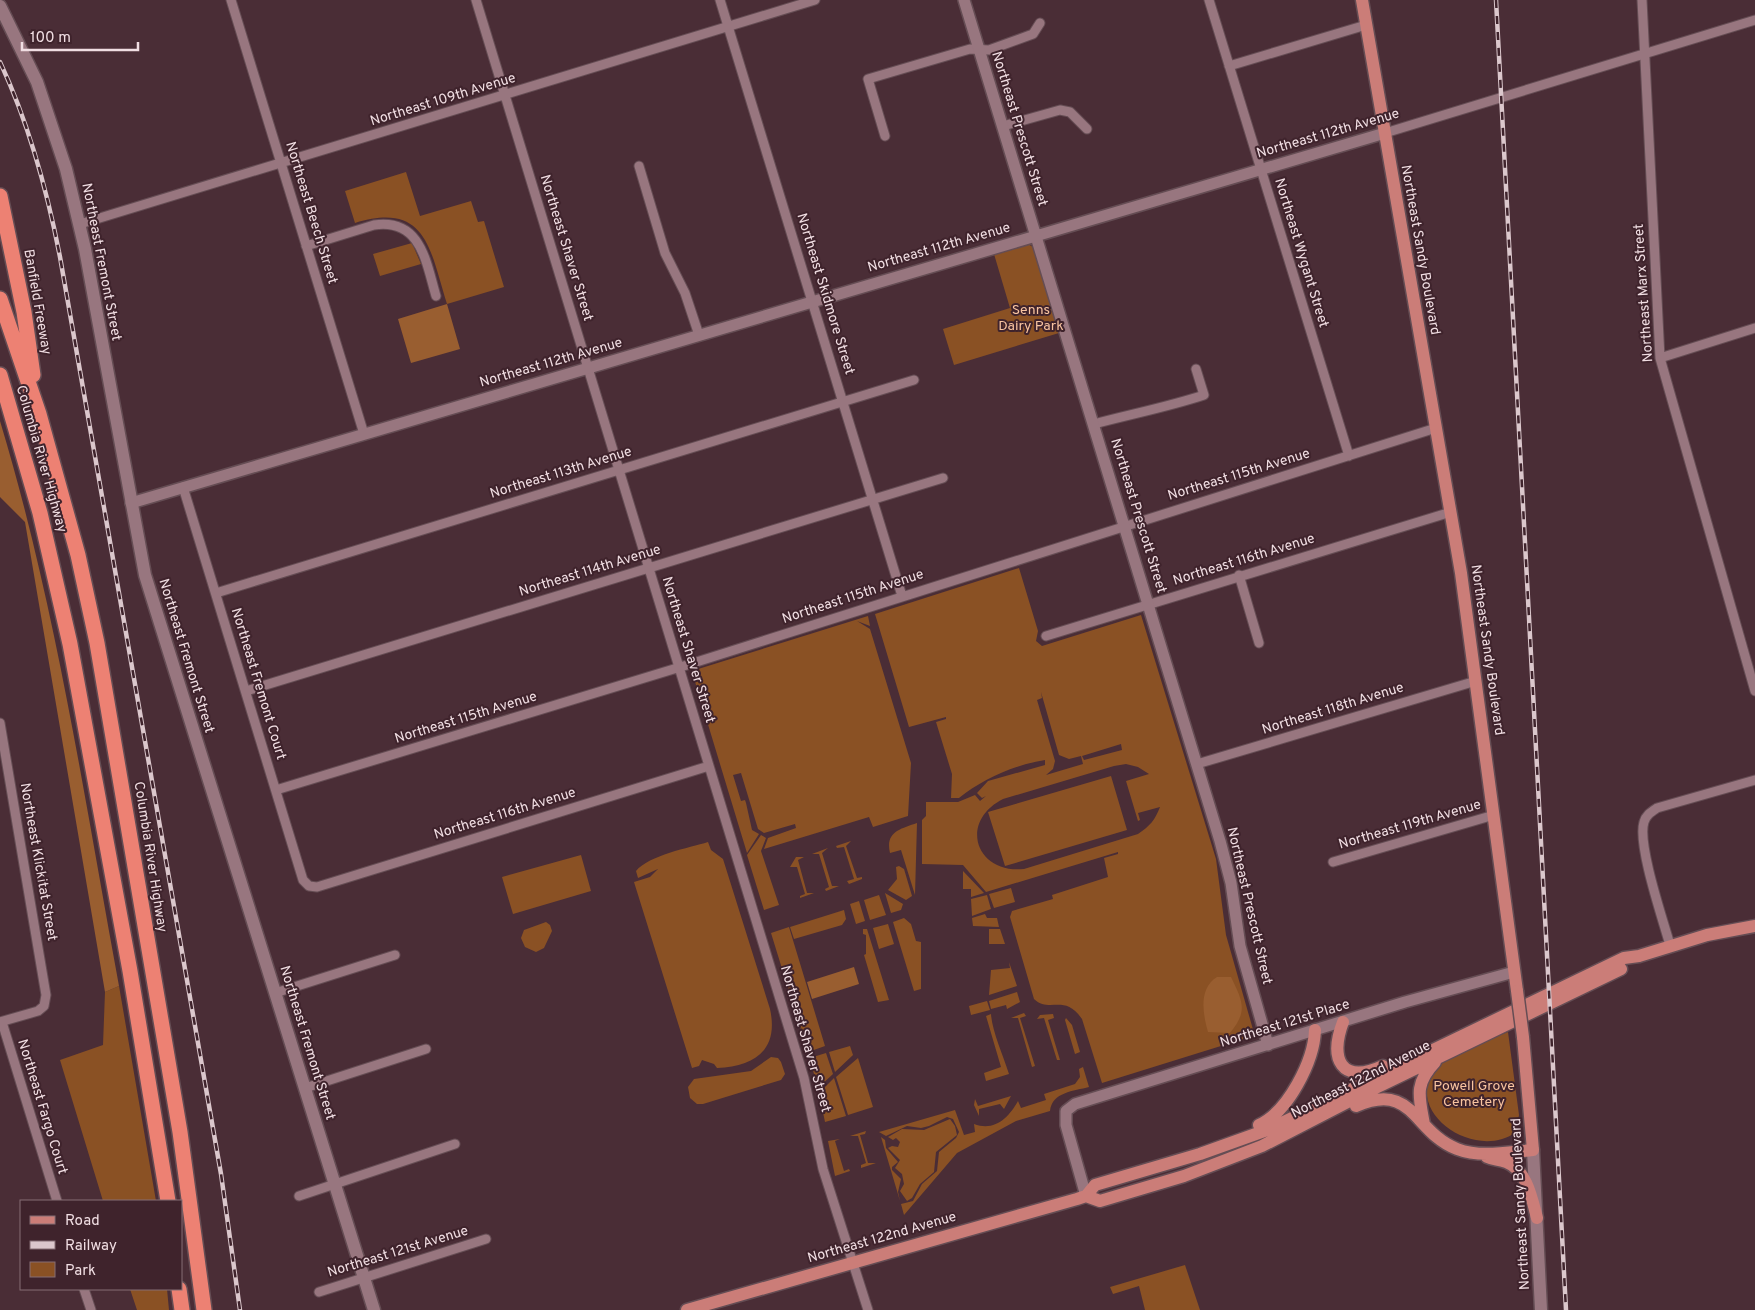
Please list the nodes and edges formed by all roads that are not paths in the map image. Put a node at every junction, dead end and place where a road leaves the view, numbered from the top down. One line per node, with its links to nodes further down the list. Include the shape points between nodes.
1 (231, 0): 22 (street, Northeast Beech Street)
2 (476, 0): 17 (street, Northeast Shaver Street)
3 (720, 0): 13 (street, Northeast Skidmore Street)
4 (814, 0): 13 (street, Northeast 109th Avenue)
5 (964, 0): 14 (street, Northeast Prescott Street)
6 (1209, 0): 16 (street, Northeast Wygant Street)
7 (1362, 0): 12 (main road, Northeast Sandy Boulevard)
8 (1642, 0): 15 (street, Northeast Marx Street)
9 (0, 6): 26 (main road, Northeast Fremont Street, via 46,106)
10 (1755, 20): 15 (street, Northeast 112th Avenue)
11 (1040, 24): 14 (street, via 1033,34 990,50)
12 (1366, 25): 16 (street); 20 (main road, Northeast Sandy Boulevard)
13 (729, 26): 17 (street, Northeast 109th Avenue); 31 (street, Northeast Skidmore Street)
14 (980, 49): 18 (street, Northeast Prescott Street); 21 (street, via 970,49 868,79)
15 (1645, 54): 20 (street, Northeast 112th Avenue); 34 (street, Northeast Marx Street)
16 (1229, 66): 24 (street, Northeast Wygant Street)
17 (505, 95): 22 (street, Northeast 109th Avenue); 35 (street, Northeast Shaver Street)
18 (1003, 126): 19 (street, via 1060,110 1070,112); 27 (street, Northeast Prescott Street)
19 (1087, 129)
20 (1384, 133): 24 (street, Northeast 112th Avenue); 42 (main road, Northeast Sandy Boulevard)
21 (885, 136)
22 (281, 164): 26 (street, Northeast 109th Avenue); 28 (street, Northeast Beech Street)
23 (639, 166): 33 (street, via 666,253 685,293)
24 (1260, 169): 27 (street, Northeast 112th Avenue); 44 (street, Northeast Wygant Street)
25 (0, 196): 40 (highway, Banfield Freeway, via 24,312)
26 (80, 224): 49 (main road, Northeast Fremont Street)
27 (1036, 235): 31 (street, Northeast 112th Avenue); 41 (street, Northeast Prescott Street)
28 (306, 246): 29 (street, via 374,225 396,226 410,233 421,247); 43 (street, Northeast Beech Street)
29 (436, 296)
30 (0, 299): 40 (highway)
31 (812, 301): 33 (street, Northeast 112th Avenue); 39 (street, Northeast Skidmore Street)
32 (1755, 328): 34 (street)
33 (698, 335): 35 (street, Northeast 112th Avenue)
34 (1660, 358): 62 (street, Northeast Marx Street)
35 (588, 367): 43 (street, Northeast 112th Avenue); 45 (street, Northeast Shaver Street)
36 (1196, 369): 41 (street, via 1204,396)
37 (0, 375): 95 (highway, Columbia River Highway, via 40,513 70,644)
38 (914, 380): 39 (street, Northeast 113th Avenue)
39 (843, 401): 45 (street, Northeast 113th Avenue); 48 (street, Northeast Skidmore Street)
40 (39, 414): 107 (highway, Columbia River Highway, via 78,555 102,666 180,1132)
41 (1094, 424): 51 (street, Northeast Prescott Street)
42 (1436, 428): 44 (street, Northeast 115th Avenue); 50 (main road, Northeast Sandy Boulevard)
43 (364, 434): 47 (street, Northeast 112th Avenue)
44 (1350, 456): 51 (street, Northeast 115th Avenue)
45 (620, 469): 52 (street, Northeast Shaver Street); 54 (street, Northeast 113th Avenue)
46 (943, 478): 48 (street, Northeast 114th Avenue)
47 (183, 487): 49 (street, Northeast 112th Avenue); 54 (street, Northeast Fremont Court)
48 (872, 499): 52 (street, Northeast 114th Avenue); 55 (street, Northeast Skidmore Street)
49 (131, 503): 76 (main road, Northeast Fremont Street, via 151,594)
50 (1451, 512): 53 (street, Northeast 116th Avenue); 60 (main road, Northeast Sandy Boulevard)
51 (1125, 526): 55 (street, Northeast 115th Avenue); 56 (street, Northeast Prescott Street)
52 (649, 567): 59 (street, Northeast Shaver Street); 61 (street, Northeast 114th Avenue)
53 (1239, 576): 56 (street, Northeast 116th Avenue); 58 (street)
54 (216, 594): 61 (street, Northeast Fremont Court)
55 (902, 596): 59 (street, Northeast 115th Avenue)
56 (1149, 605): 57 (street, Northeast 116th Avenue); 64 (street, Northeast Prescott Street)
57 (1046, 636)
58 (1259, 643)
59 (679, 667): 65 (street, Northeast Shaver Street); 67 (street, Northeast 115th Avenue)
60 (1476, 681): 64 (street, Northeast 118th Avenue); 68 (main road, Northeast Sandy Boulevard)
61 (246, 691): 67 (street, Northeast Fremont Court)
62 (1755, 691)
63 (0, 723): 77 (street, Northeast Klickitat Street, via 46,995 44,1006 38,1011)
64 (1197, 764): 80 (street, Northeast Prescott Street, via 1228,870 1240,946)
65 (709, 766): 70 (street, Northeast 116th Avenue, via 318,887); 98 (street, Northeast Shaver Street, via 806,1085 823,1169)
66 (1755, 780): 72 (street, via 1657,808 1644,821 1642,834 1652,886)
67 (276, 790): 70 (street, Northeast Fremont Court, via 303,880)
68 (1494, 815): 69 (street, Northeast 119th Avenue); 75 (main road, Northeast Sandy Boulevard)
69 (1333, 862)
70 (309, 886)
71 (1755, 926): 72 (main road, Northeast 122nd Avenue)
72 (1670, 945): 74 (main road, Northeast 122nd Avenue)
73 (396, 956): 76 (street)
74 (1639, 956): 82 (main road, Northeast 122nd Avenue, via 1627,966); 83 (main road, Northeast 122nd Avenue, via 1624,958 1601,968)
75 (1514, 972): 78 (street, Northeast 121st Place); 88 (main road, Northeast Sandy Boulevard, bridge)
76 (275, 993): 84 (main road, Northeast Fremont Street)
77 (1, 1022): 94 (street, Northeast Fargo Court)
78 (1343, 1022): 79 (street, Northeast 121st Place); 83 (main road, via 1336,1052 1350,1071 1364,1073 1387,1064)
79 (1315, 1030): 80 (street, Northeast 121st Place); 90 (main road, via 1315,1042 1293,1093 1279,1113)
80 (1268, 1045): 93 (street, Northeast 121st Place, via 1075,1104 1066,1111 1066,1125)
81 (426, 1049): 84 (street)
82 (1438, 1058): 85 (main road, Northeast 122nd Avenue); 86 (main road, via 1427,1070 1420,1087)
83 (1405, 1064): 90 (main road, Northeast 122nd Avenue, via 1267,1130)
84 (305, 1088): 91 (main road, Northeast Fremont Street)
85 (1336, 1108): 86 (main road, via 1354,1107 1374,1098 1389,1098 1405,1105); 93 (main road, Northeast 122nd Avenue, via 1262,1146 1184,1176 1100,1201)
86 (1424, 1124): 89 (main road, via 1453,1147)
87 (455, 1144): 91 (street)
88 (1533, 1150): 89 (main road); 96 (main road, Northeast Sandy Boulevard)
89 (1480, 1153): 96 (main road, via 1507,1162 1522,1176)
90 (1200, 1154): 93 (main road, Northeast 122nd Avenue, via 1095,1185)
91 (335, 1184): 92 (street); 99 (main road, Northeast Fremont Street)
92 (299, 1196)
93 (1086, 1196): 98 (main road, Northeast 122nd Avenue)
94 (57, 1200)
95 (168, 1200)
96 (1537, 1218): 111 (main road, Northeast Sandy Boulevard)
97 (486, 1239): 99 (street, Northeast 121st Avenue)
98 (851, 1263): 109 (main road, Northeast 122nd Avenue); 110 (street, Northeast Shaver Street)
99 (364, 1278): 103 (street, Northeast 121st Avenue); 108 (main road, Northeast Fremont Street)
100 (84, 1290): 104 (street)
101 (175, 1290): 105 (highway)
102 (179, 1290): 106 (highway)
103 (319, 1292)
104 (91, 1310)
105 (176, 1310)
106 (182, 1310)
107 (204, 1310)
108 (374, 1310)
109 (686, 1310)
110 (868, 1310)
111 (1541, 1310)

